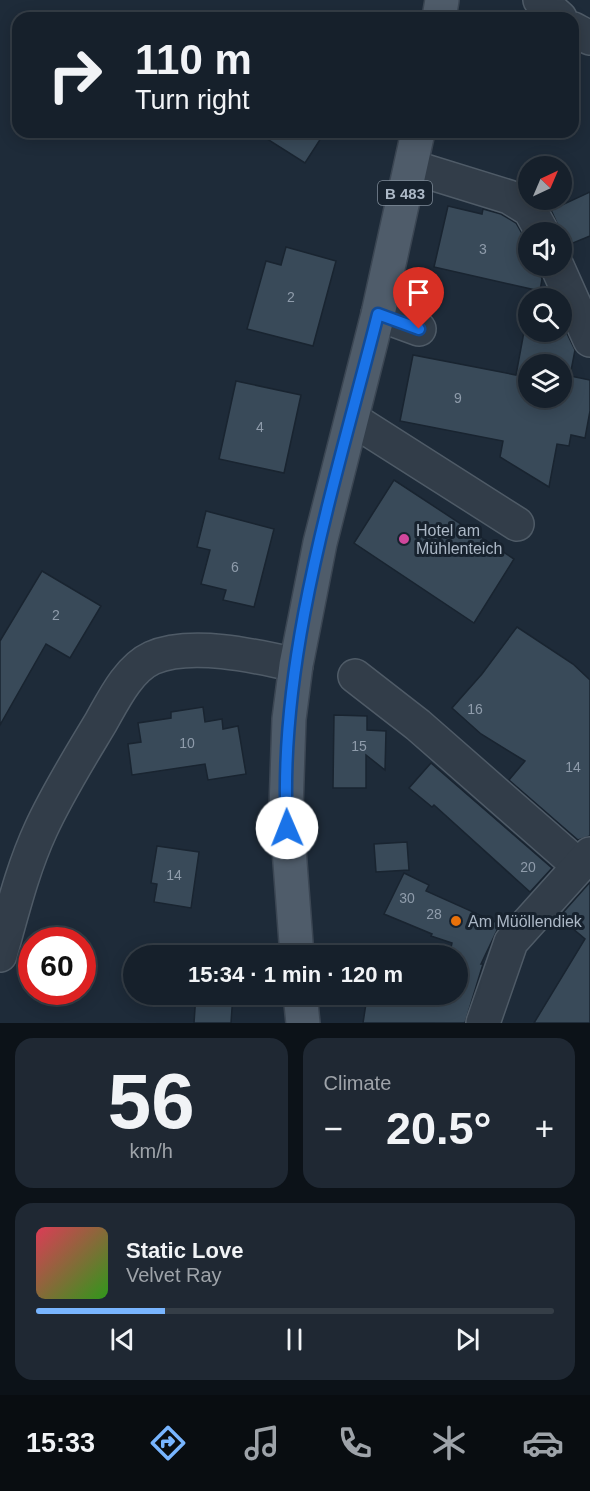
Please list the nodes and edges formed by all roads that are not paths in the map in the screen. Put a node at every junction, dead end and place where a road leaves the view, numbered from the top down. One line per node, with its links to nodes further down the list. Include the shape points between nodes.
1 (540, 0): 2 (street)
2 (553, 12)
3 (417, 138): 4 (main road, B 483)
4 (412, 167): 5 (street, via 509,196 530,210); 7 (main road, B 483)
5 (537, 222)
6 (561, 276): 9 (street)
7 (378, 314): 8 (street); 10 (main road, B 483)
8 (419, 329)
9 (590, 340)
10 (352, 419): 11 (street); 12 (main road, B 483, via 320,543)
11 (517, 524)
12 (296, 665): 15 (main road, B 483, via 289,719 286,809); 16 (street, via 241,653 191,650 151,658 132,674 40,831 19,885)
13 (355, 676): 14 (street)
14 (584, 860): 19 (street, via 511,942)
15 (296, 945)
16 (0, 955)
17 (301, 1005): 18 (main road)
18 (303, 1023)
19 (483, 1023)

